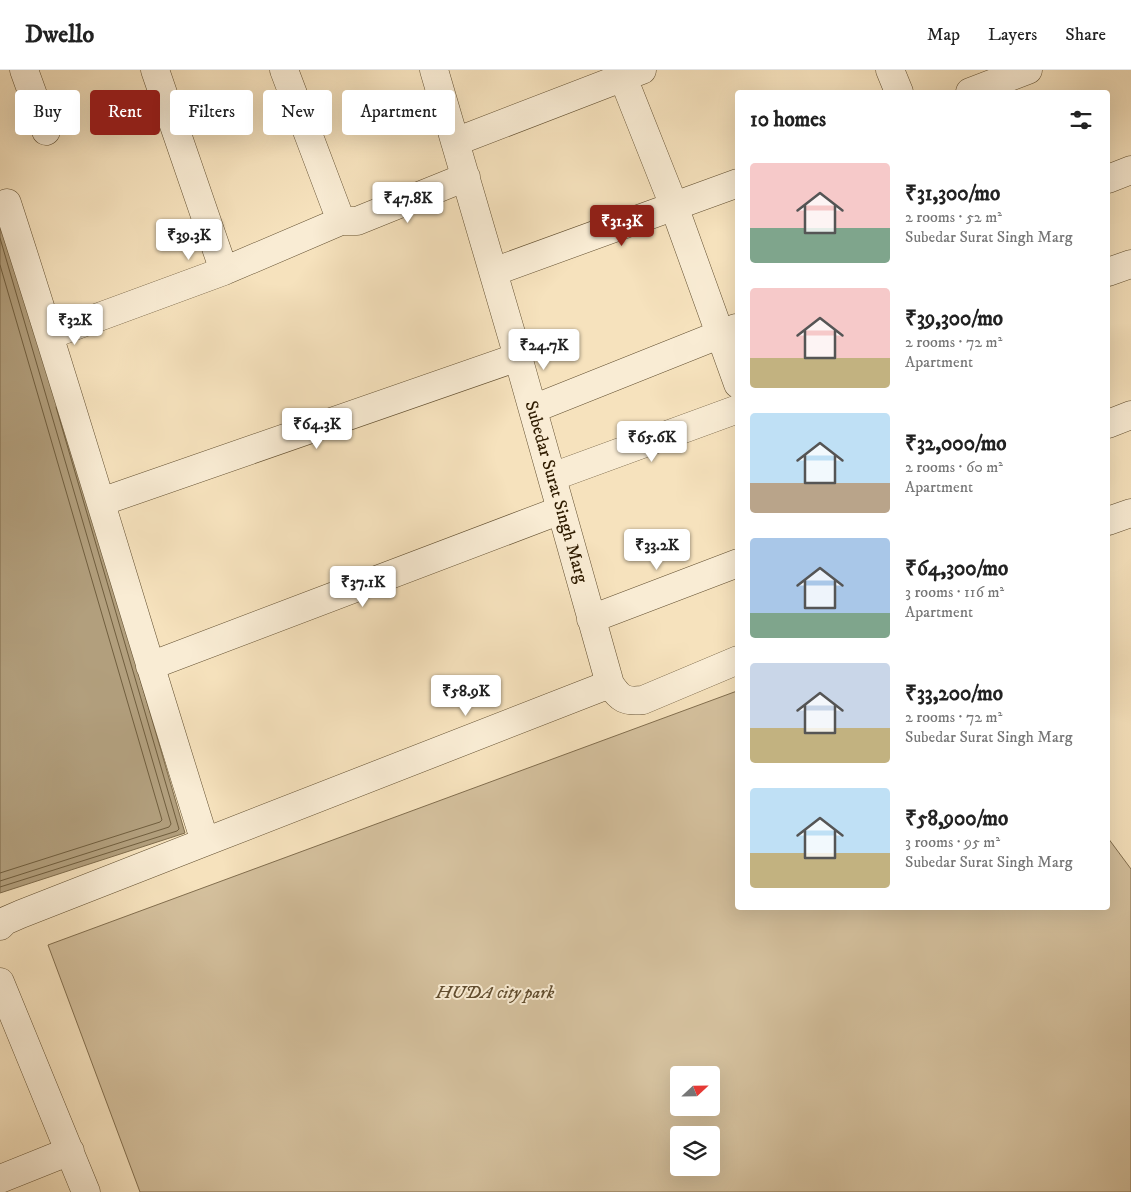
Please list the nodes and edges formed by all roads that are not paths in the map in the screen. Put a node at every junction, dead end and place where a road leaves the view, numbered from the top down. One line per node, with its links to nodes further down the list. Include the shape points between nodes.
1 (24, 70): 8 (street)
2 (155, 70): 20 (street)
3 (284, 70): 18 (street)
4 (434, 70): 11 (street, Subedar Surat Singh Marg)
5 (890, 70): 9 (street)
6 (1028, 70): 10 (street)
7 (629, 72): 11 (street); 17 (street)
8 (31, 90)
9 (898, 90)
10 (975, 90)
11 (455, 142): 13 (street, Subedar Surat Singh Marg)
12 (1131, 170): 14 (street)
13 (466, 177): 18 (street, via 357,221); 22 (street, Subedar Surat Singh Marg)
14 (1110, 179)
15 (735, 184): 17 (street)
16 (6, 203): 24 (street)
17 (674, 206): 22 (street); 23 (street)
18 (341, 221): 20 (street)
19 (1131, 264): 21 (street)
20 (224, 271): 24 (street)
21 (1110, 271)
22 (493, 272): 25 (street, Subedar Surat Singh Marg)
23 (729, 331): 26 (street); 27 (street)
24 (50, 335): 32 (street)
25 (518, 357): 27 (street, Subedar Surat Singh Marg); 32 (street)
26 (735, 366)
27 (533, 410): 31 (street, Subedar Surat Singh Marg)
28 (735, 410): 31 (street)
29 (1131, 415): 30 (street)
30 (1110, 423)
31 (552, 477): 33 (street, Subedar Surat Singh Marg)
32 (101, 502): 39 (street)
33 (561, 510): 37 (street, Subedar Surat Singh Marg); 39 (street)
34 (1131, 513): 35 (street)
35 (1110, 520)
36 (735, 564): 37 (street)
37 (591, 618): 40 (street, Subedar Surat Singh Marg)
38 (735, 661): 40 (street, via 643,700 632,701 618,696)
39 (150, 666): 41 (street)
40 (610, 684): 41 (street)
41 (205, 842): 42 (street, via 4,921)
42 (0, 926)
43 (0, 982): 44 (street)
44 (70, 1151): 45 (street); 46 (street)
45 (0, 1179)
46 (86, 1192)

